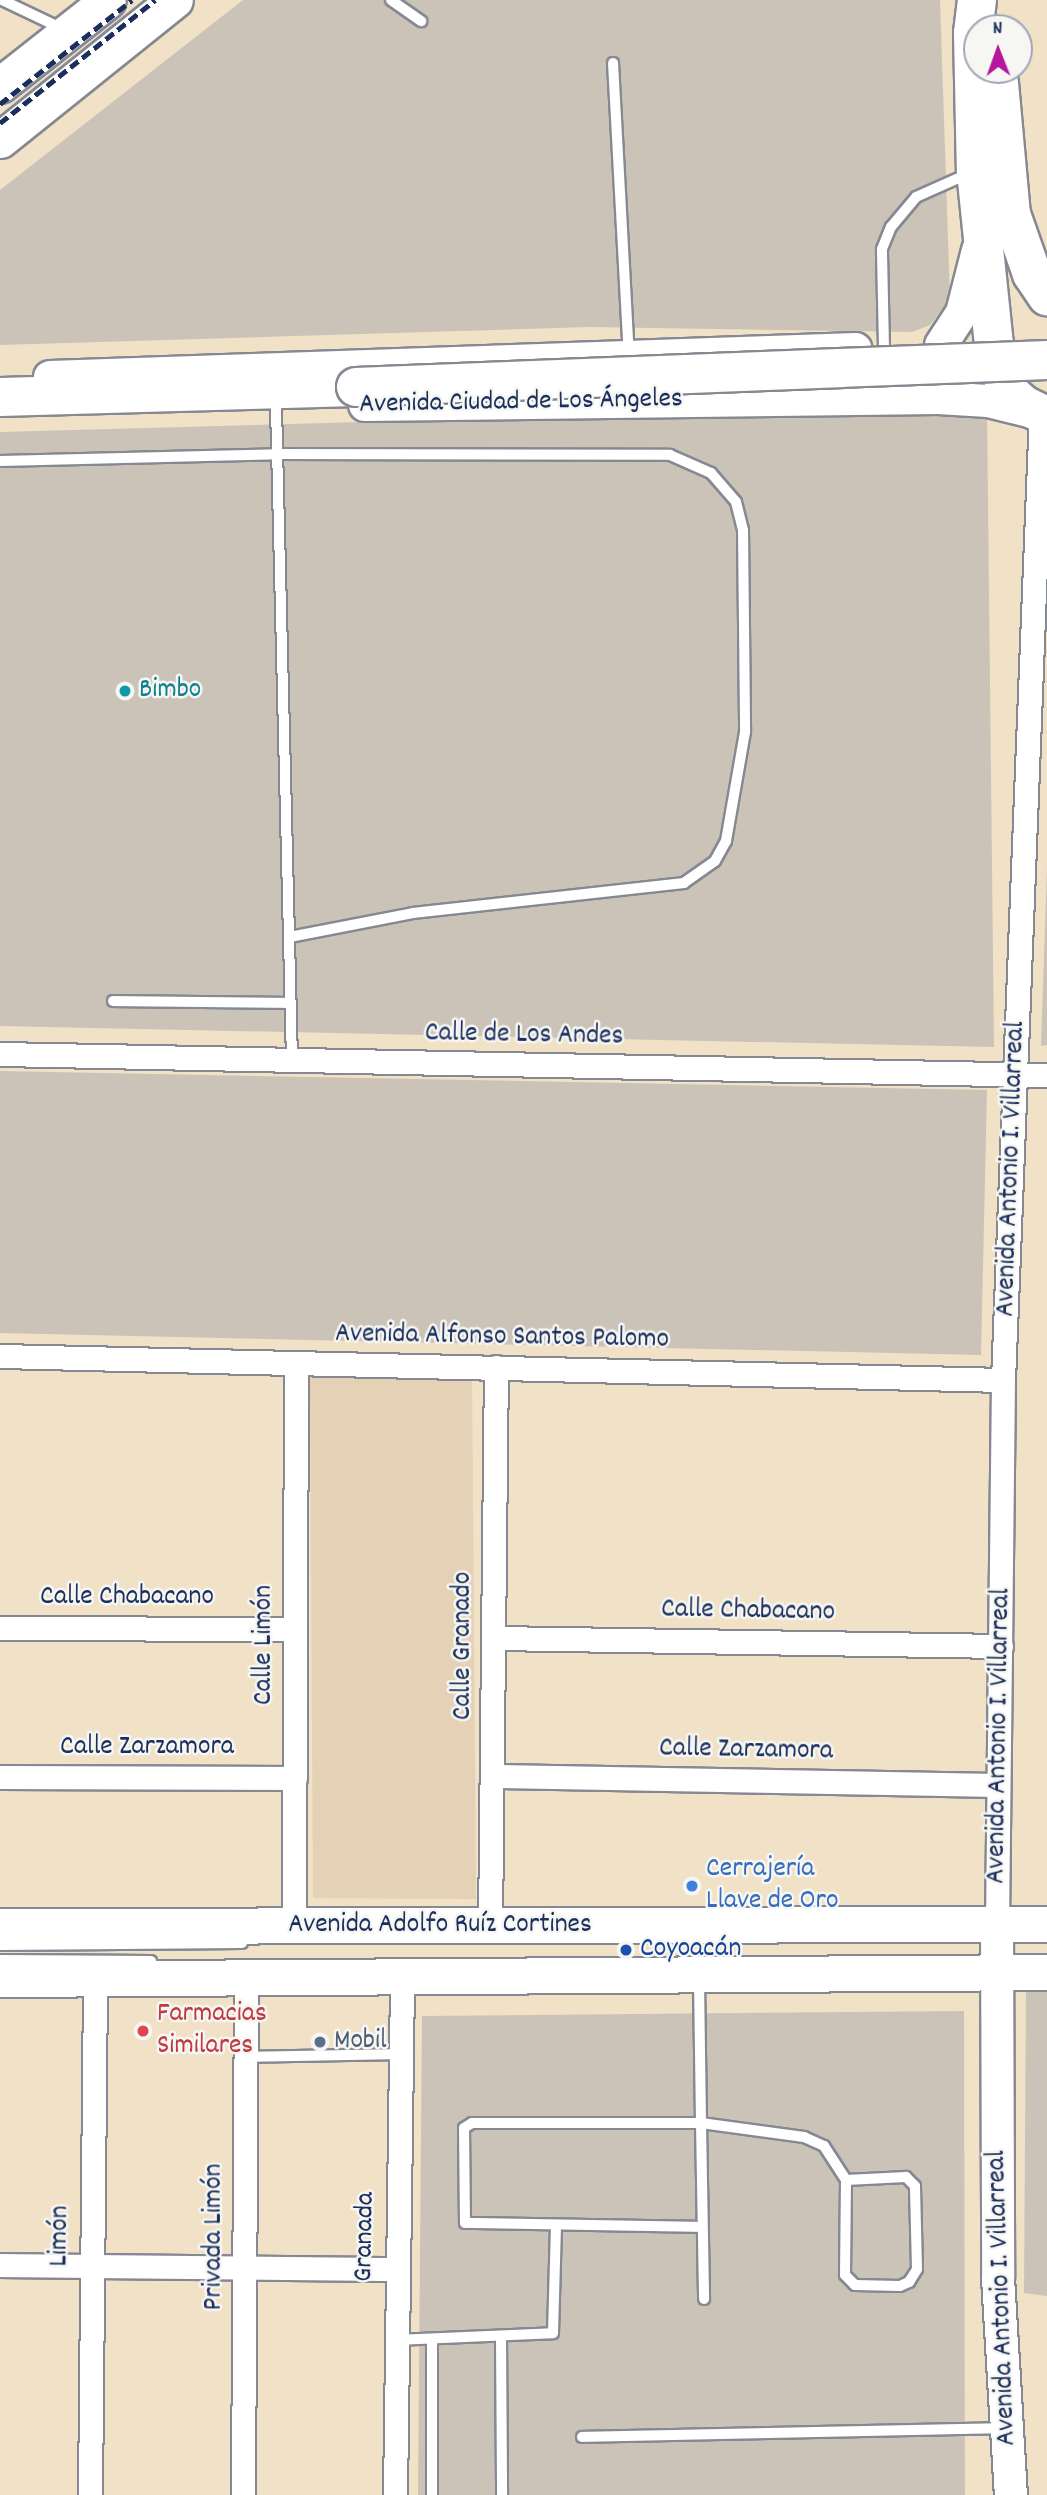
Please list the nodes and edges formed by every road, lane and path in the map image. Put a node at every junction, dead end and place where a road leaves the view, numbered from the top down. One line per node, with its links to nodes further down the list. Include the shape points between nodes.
1 (2, 0): 7 (lane)
2 (108, 0): 7 (main road)
3 (176, 0): 11 (main road)
4 (391, 0): 6 (lane)
5 (977, 0): 12 (highway, via 973,33)
6 (421, 21)
7 (69, 32): 10 (main road)
8 (613, 64): 19 (lane)
9 (997, 84): 12 (highway)
10 (0, 85)
11 (0, 140)
12 (990, 167): 13 (highway); 14 (highway, via 1032,274); 17 (lane, via 916,197 891,227 882,250)
13 (981, 237): 15 (highway); 16 (main road, via 962,313)
14 (1047, 296)
15 (994, 344): 16 (main road, Avenida Ciudad de Los Ángeles); 18 (main road, Avenida Ciudad de Los Ángeles, via 1022,342); 24 (highway, via 1006,389)
16 (942, 345): 17 (main road, Avenida Ciudad de Los Ángeles)
17 (884, 348): 19 (main road, Avenida Ciudad de Los Ángeles)
18 (1047, 352)
19 (629, 355): 21 (main road, Avenida Ciudad de Los Ángeles)
20 (1047, 360): 22 (highway, bridge)
21 (0, 379)
22 (0, 397)
23 (276, 406): 24 (main road, Avenida Ciudad de Los Ángeles, via 938,397); 25 (main road, Avenida Ciudad de Los Ángeles); 26 (lane)
24 (1045, 410): 33 (street, Avenida Antonio I. Villarreal)
25 (0, 413)
26 (278, 454): 27 (lane); 28 (lane); 28 (lane, via 670,455 711,473 736,502 743,530 745,732 741,768 726,841 700,875 684,883 646,889 413,913)
27 (0, 461)
28 (289, 937): 30 (lane)
29 (113, 1001): 30 (lane)
30 (290, 1003): 32 (lane)
31 (0, 1054): 32 (street, Calle de Los Andes)
32 (292, 1061): 33 (street, Calle de Los Andes)
33 (1016, 1074): 34 (street, Calle de Los Andes); 38 (street, Avenida Antonio I. Villarreal)
34 (1047, 1075)
35 (0, 1356): 36 (street, Avenida Alfonso Santos Palomo)
36 (296, 1364): 37 (street, Avenida Alfonso Santos Palomo); 40 (street, Calle Limón)
37 (496, 1367): 38 (street, Avenida Alfonso Santos Palomo); 41 (street, Calle Granado)
38 (1003, 1380): 42 (street, Avenida Antonio I. Villarreal)
39 (0, 1628): 40 (street, Calle Chabacano)
40 (295, 1629): 45 (street, Calle Limón)
41 (494, 1637): 42 (street, Calle Chabacano); 43 (street, Calle Granado)
42 (1001, 1646): 46 (street, Avenida Antonio I. Villarreal)
43 (493, 1776): 46 (street, Calle Zarzamora); 50 (street, Calle Granado)
44 (0, 1777): 45 (street, Calle Zarzamora)
45 (295, 1778): 49 (street, Calle Limón)
46 (998, 1785): 53 (street, Avenida Antonio I. Villarreal)
47 (1047, 1924): 53 (main road, Avenida Adolfo Ruíz Cortines)
48 (0, 1926): 49 (main road, Avenida Adolfo Ruíz Cortines)
49 (294, 1926): 50 (main road, Avenida Adolfo Ruíz Cortines)
50 (490, 1926): 53 (main road, Avenida Adolfo Ruíz Cortines)
51 (250, 1943): 52 (lane)
52 (0, 1945)
53 (998, 1946): 55 (lane); 57 (main road, Avenida Adolfo Ruíz Cortines); 58 (main road); 77 (main road, Avenida Antonio I. Villarreal, via 998,2278)
54 (0, 1960): 56 (lane)
55 (1047, 1960)
56 (168, 1961)
57 (692, 1969): 62 (main road, Avenida Adolfo Ruíz Cortines); 65 (lane)
58 (1047, 1972)
59 (0, 1979): 60 (main road, Avenida Adolfo Ruíz Cortines)
60 (95, 1979): 61 (main road, Avenida Adolfo Ruíz Cortines); 70 (street, Limón)
61 (246, 1979): 62 (main road, Avenida Adolfo Ruíz Cortines); 64 (street, Privada Limón)
62 (402, 1979): 63 (street, Granada)
63 (398, 2054): 64 (lane); 72 (street, Granada)
64 (245, 2057): 71 (street, Privada Limón)
65 (701, 2123): 66 (lane, via 815,2140); 67 (lane, via 468,2123 462,2132 466,2222); 68 (lane)
66 (846, 2180): 66 (lane, via 845,2275 855,2284 900,2286 909,2282 916,2269 915,2186 906,2177)
67 (555, 2227): 68 (lane); 74 (lane, via 555,2330 549,2335)
68 (702, 2227): 73 (lane)
69 (0, 2265): 70 (street)
70 (90, 2267): 71 (street); 79 (street, Limón)
71 (244, 2267): 72 (street); 80 (street, Privada Limón)
72 (395, 2269): 75 (street, Granada)
73 (704, 2299)
74 (502, 2339): 76 (lane); 83 (lane)
75 (396, 2340): 76 (lane); 81 (street, Granada)
76 (432, 2340): 82 (lane)
77 (1007, 2428): 78 (lane); 84 (main road, Avenida Antonio I. Villarreal)
78 (583, 2437)
79 (90, 2495)
80 (243, 2495)
81 (395, 2495)
82 (432, 2495)
83 (502, 2495)
84 (1011, 2495)

